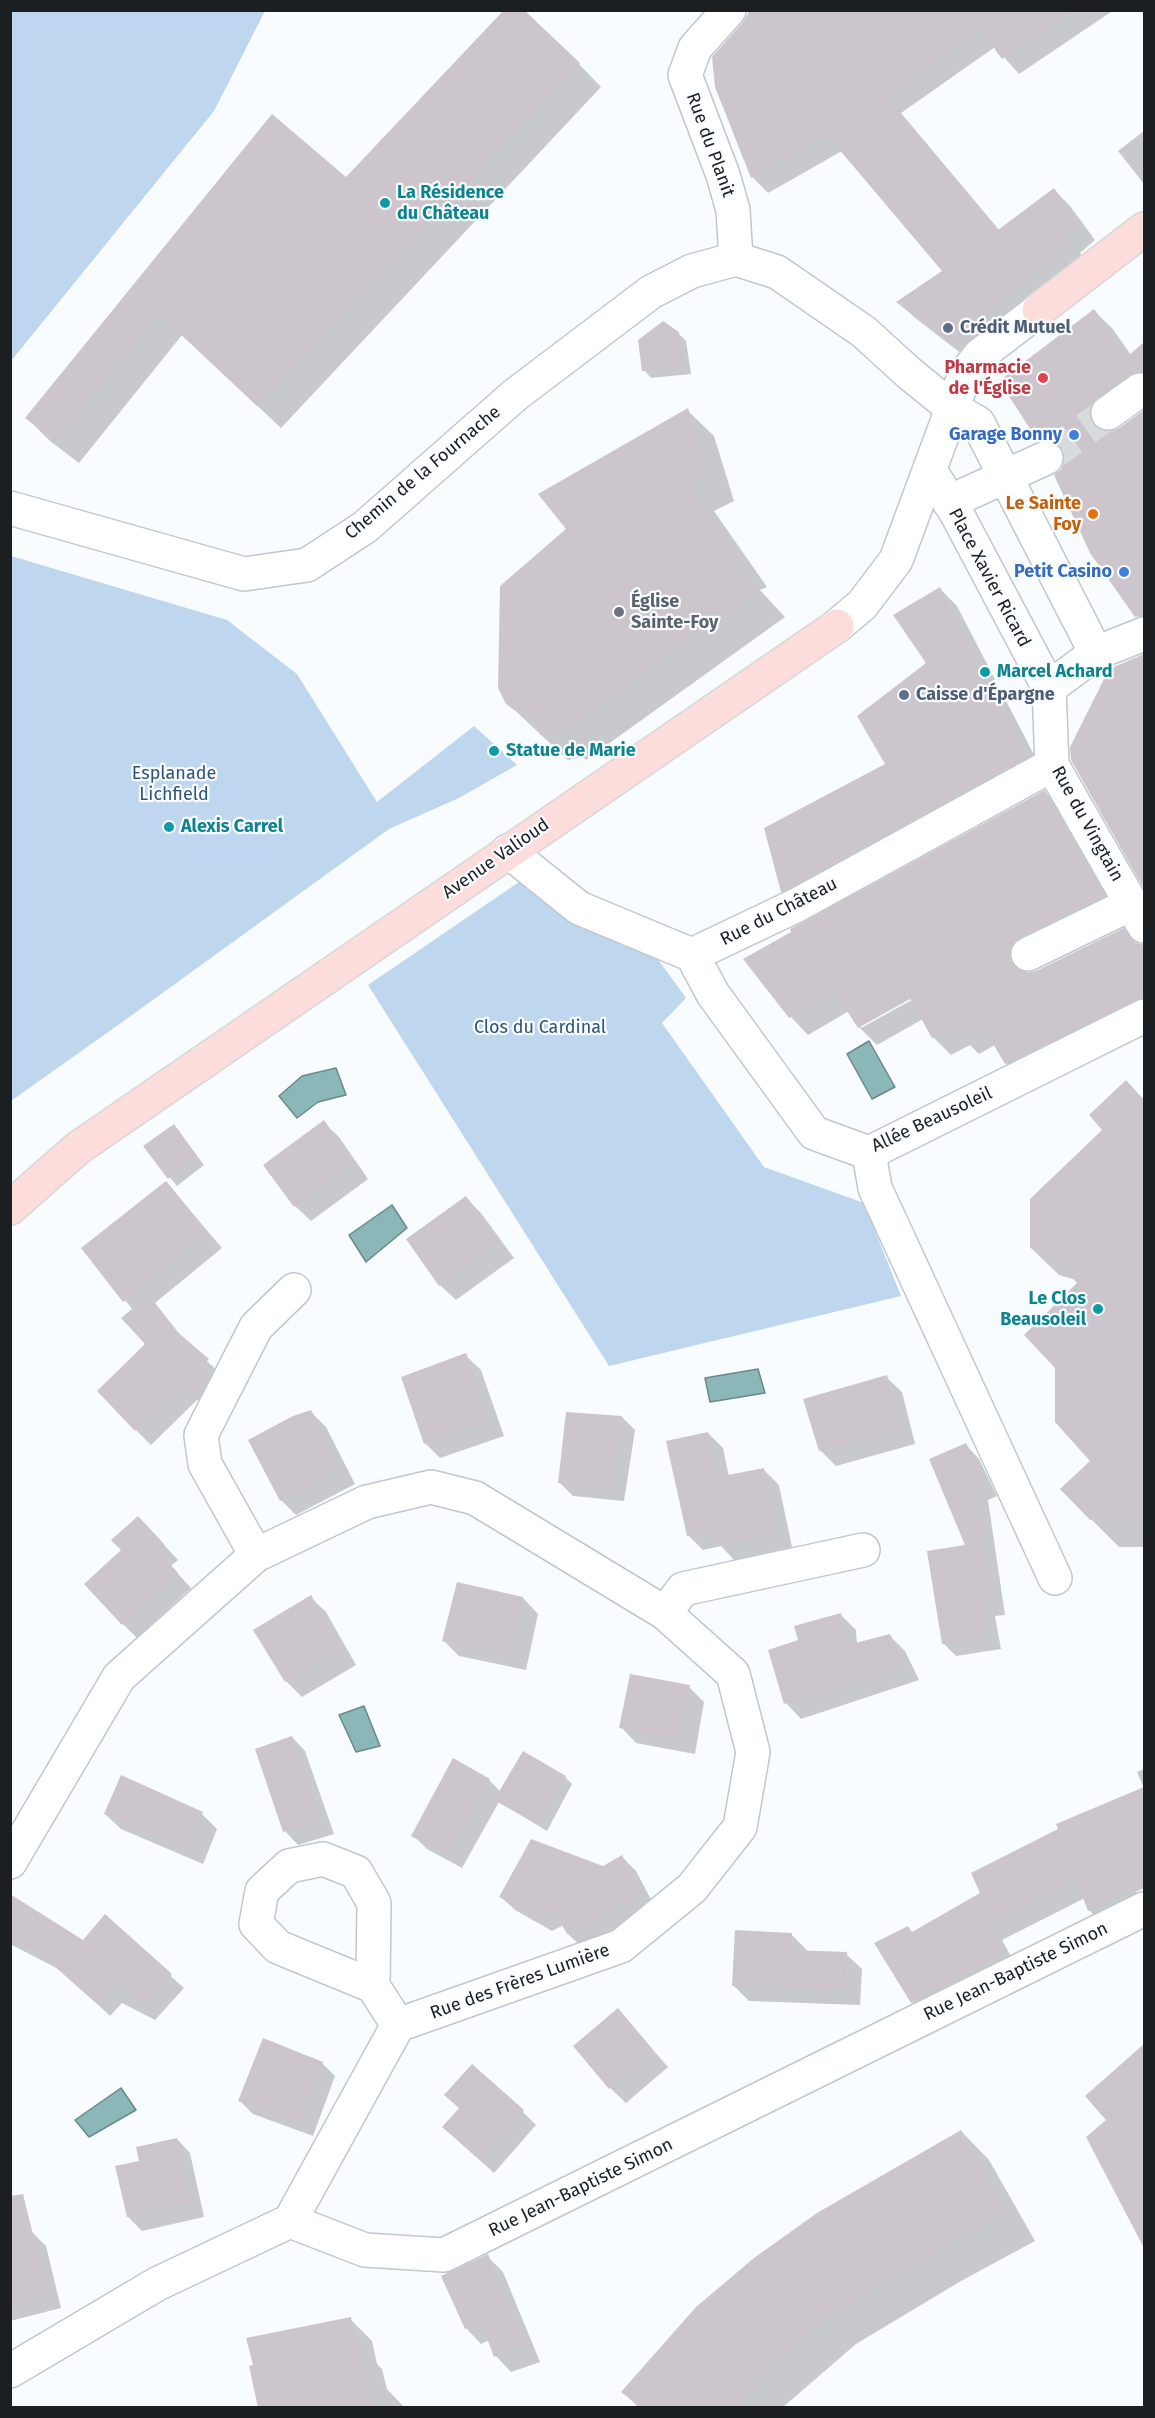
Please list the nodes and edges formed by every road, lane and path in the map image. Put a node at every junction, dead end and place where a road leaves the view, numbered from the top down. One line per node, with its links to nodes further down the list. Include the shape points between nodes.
1 (729, 10): 3 (street, Rue du Planit, via 695,48 685,75 733,210)
2 (1144, 229): 4 (main road)
3 (736, 259): 6 (street, via 777,272 864,332); 12 (street, Chemin de la Fournache, via 692,271 651,292 515,395 365,527 307,565 244,574)
4 (1039, 310): 6 (street, via 980,355 965,374)
5 (1140, 390): 7 (street)
6 (952, 408): 9 (street); 10 (street, via 978,423)
7 (1107, 413)
8 (1046, 458): 10 (street)
9 (930, 470): 11 (street, Place Xavier Ricard); 13 (street, Avenue Valioud, via 896,560 862,605)
10 (1006, 476): 11 (street); 15 (street)
11 (949, 502): 16 (street, Place Xavier Ricard)
12 (10, 508)
13 (837, 626): 18 (main road, Avenue Valioud)
14 (1144, 634): 15 (street)
15 (1096, 653): 16 (street)
16 (1049, 688): 17 (street, Place Xavier Ricard)
17 (1052, 758): 19 (street, Rue du Vingtain); 21 (street, Rue du Château, via 797,905)
18 (508, 851): 21 (street, via 579,908); 24 (main road, Avenue Valioud, via 78,1148)
19 (1138, 915): 20 (street)
20 (1028, 954)
21 (692, 955): 23 (street, Allée Beausoleil, via 713,994 814,1133)
22 (1144, 1016): 23 (street, Allée Beausoleil)
23 (869, 1153): 28 (street, via 876,1188)
24 (10, 1208)
25 (294, 1290): 27 (street, via 256,1327 201,1435 205,1464)
26 (863, 1550): 29 (street, via 683,1589)
27 (256, 1555): 29 (street, Rue des Frères Lumière, via 367,1502 431,1487 476,1498); 30 (street, Rue des Frères Lumière, via 119,1677)
28 (1055, 1578)
29 (664, 1613): 33 (street, Rue des Frères Lumière, via 733,1674 753,1752 740,1827 692,1888 621,1946)
30 (10, 1862)
31 (1144, 1909): 34 (street, Rue Jean-Baptiste Simon, via 444,2255 365,2250)
32 (373, 1986): 33 (street)
33 (398, 2025): 34 (street)
34 (290, 2221): 35 (street, via 157,2284)
35 (10, 2371)

